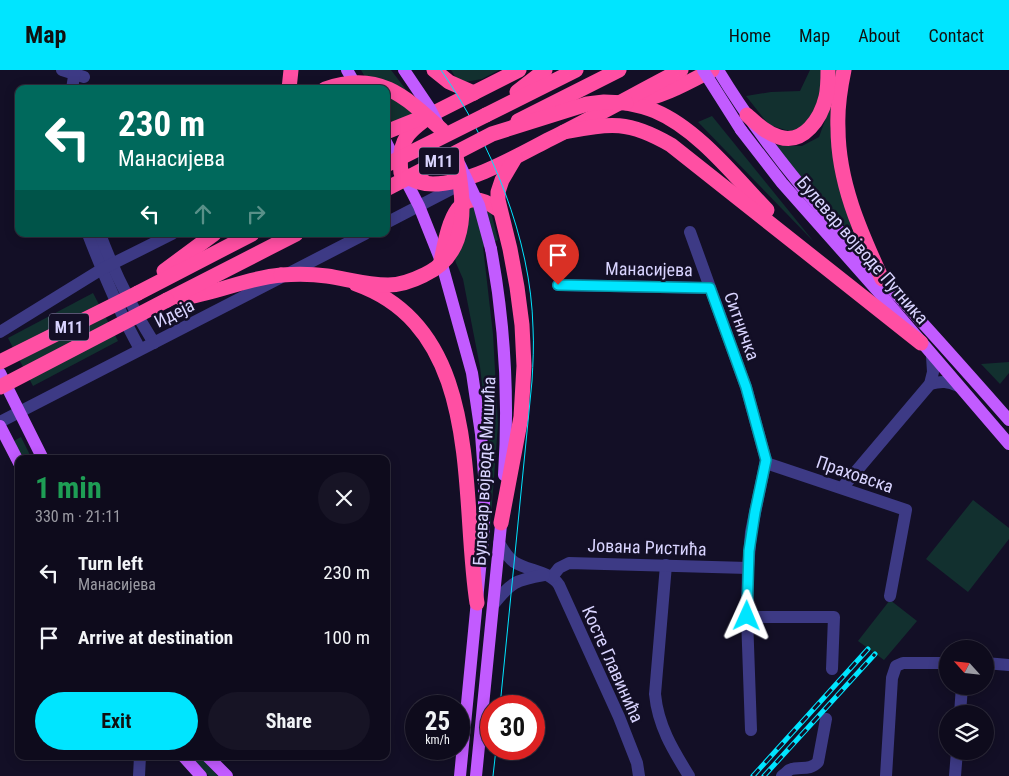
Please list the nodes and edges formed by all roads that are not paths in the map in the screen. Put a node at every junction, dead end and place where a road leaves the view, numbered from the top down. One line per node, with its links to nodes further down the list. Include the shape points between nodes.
1 (292, 70): 15 (highway)
2 (347, 70): 17 (main road)
3 (404, 70): 26 (main road, Булевар војводе Мишића, bridge)
4 (434, 70): 20 (highway, via 449,82)
5 (520, 70): 20 (highway)
6 (545, 70): 23 (highway)
7 (576, 70): 23 (highway, M11)
8 (619, 70): 28 (highway, M11, bridge)
9 (681, 70): 27 (highway)
10 (703, 70): 58 (main road, Булевар војводе Путника, bridge, via 741,130 782,183)
11 (712, 70): 21 (highway, via 654,97)
12 (718, 70): 24 (main road, Булевар војводе Путника)
13 (828, 70): 24 (highway, via 827,96 818,118 805,133 781,138)
14 (844, 70): 50 (highway, via 838,128 845,183 863,237)
15 (290, 85)
16 (338, 85): 18 (highway, bridge, via 357,82)
17 (356, 85)
18 (374, 85)
19 (390, 89): 26 (highway, bridge, via 402,95)
20 (474, 93): 22 (highway)
21 (626, 103): 28 (highway, bridge, via 587,104); 47 (highway, via 670,118 689,131)
22 (436, 112): 25 (highway); 34 (highway, via 414,128 403,143)
23 (486, 115): 32 (highway, M11, bridge)
24 (747, 115): 50 (main road, Булевар војводе Путника, via 789,172)
25 (390, 130)
26 (442, 130): 30 (main road, Булевар војводе Мишића, bridge)
27 (564, 132): 31 (highway); 47 (highway, via 617,125 644,130 690,159)
28 (492, 134): 35 (highway, M11, bridge)
29 (390, 150): 34 (main road, Булевар војводе Мишића)
30 (456, 156): 51 (highway, bridge, via 462,220 458,238 445,260 432,272 410,282 380,285); 74 (main road, Булевар војводе Мишића, bridge, via 479,205 498,288 507,387)
31 (516, 157): 33 (highway); 37 (highway, via 500,185)
32 (390, 164)
33 (482, 172): 34 (highway, via 434,184 416,181); 36 (street)
34 (401, 173): 36 (main road, Булевар војводе Мишића)
35 (390, 187)
36 (418, 206): 38 (street); 48 (main road, Булевар војводе Мишића)
37 (500, 210): 48 (highway, via 486,202 476,201 459,207 448,228); 74 (highway, via 517,287 524,366 521,417)
38 (390, 221)
39 (690, 232): 53 (street, Ситничка)
40 (90, 237): 49 (street)
41 (101, 237): 49 (street)
42 (166, 237): 49 (street)
43 (210, 237): 54 (highway)
44 (246, 237): 54 (highway, M11)
45 (290, 237): 55 (highway, M11)
46 (358, 237): 57 (street, Идеја)
47 (810, 254): 58 (highway)
48 (441, 261): 80 (main road, Булевар војводе Мишића, via 472,373 481,434 484,508)
49 (107, 267): 56 (street); 57 (street); 59 (street, via 126,325)
50 (882, 279): 67 (main road, Булевар војводе Путника)
51 (348, 281): 55 (highway, bridge, via 302,274 266,276 199,295); 80 (highway, bridge, via 390,300 411,318 428,338 441,362 451,390 463,449)
52 (558, 285): 53 (street, Манасијева)
53 (710, 288): 72 (street, Ситничка, via 746,387)
54 (138, 293): 61 (highway, M11, bridge)
55 (167, 300): 65 (highway, M11, bridge)
56 (0, 332)
57 (154, 343): 59 (street, Идеја)
58 (921, 343): 60 (main road, Булевар војводе Путника)
59 (140, 349): 66 (street, Идеја)
60 (932, 356): 63 (street, via 934,372); 64 (main road, Булевар војводе Путника)
61 (0, 362)
62 (0, 373): 66 (main road)
63 (930, 384): 64 (street, via 943,381); 73 (street)
64 (958, 386): 69 (main road, Булевар војводе Путника)
65 (0, 387)
66 (19, 412): 68 (street, Идеја); 71 (main road)
67 (1009, 420)
68 (0, 424): 70 (main road)
69 (1009, 444)
70 (15, 455)
71 (41, 455)
72 (766, 463): 73 (street, Праховска); 77 (street, Ситничка, via 755,512)
73 (842, 488): 79 (street, Праховска, via 906,510)
74 (502, 523): 75 (main road, Булевар војводе Мишића)
75 (499, 542): 78 (street, via 514,562); 81 (main road, Булевар војводе Мишића)
76 (666, 566): 77 (street, Јована Ристића); 78 (street, Јована Ристића, via 568,563); 99 (street, via 656,705 664,733)
77 (748, 568): 82 (street, Ситничка)
78 (548, 576): 81 (street, via 512,584); 98 (street, Косте Главинића, via 558,585 619,717)
79 (890, 596)
80 (477, 603): 96 (main road, Булевар војводе Мишића)
81 (493, 605): 97 (main road, Булевар војводе Мишића)
82 (747, 616): 86 (street, via 834,617); 88 (street, Ситничка)
83 (939, 663): 101 (street, via 903,663 896,666 892,678)
84 (994, 664): 85 (street)
85 (1009, 665)
86 (832, 669)
87 (826, 719): 100 (street, via 818,762 806,769 790,770)
88 (752, 730)
89 (140, 760): 93 (street)
90 (187, 760): 94 (main road)
91 (211, 760): 95 (main road)
92 (956, 760): 102 (street)
93 (139, 776)
94 (201, 776)
95 (228, 776)
96 (460, 776)
97 (476, 776)
98 (639, 776)
99 (689, 776)
100 (782, 776)
101 (886, 776)
102 (955, 776)

